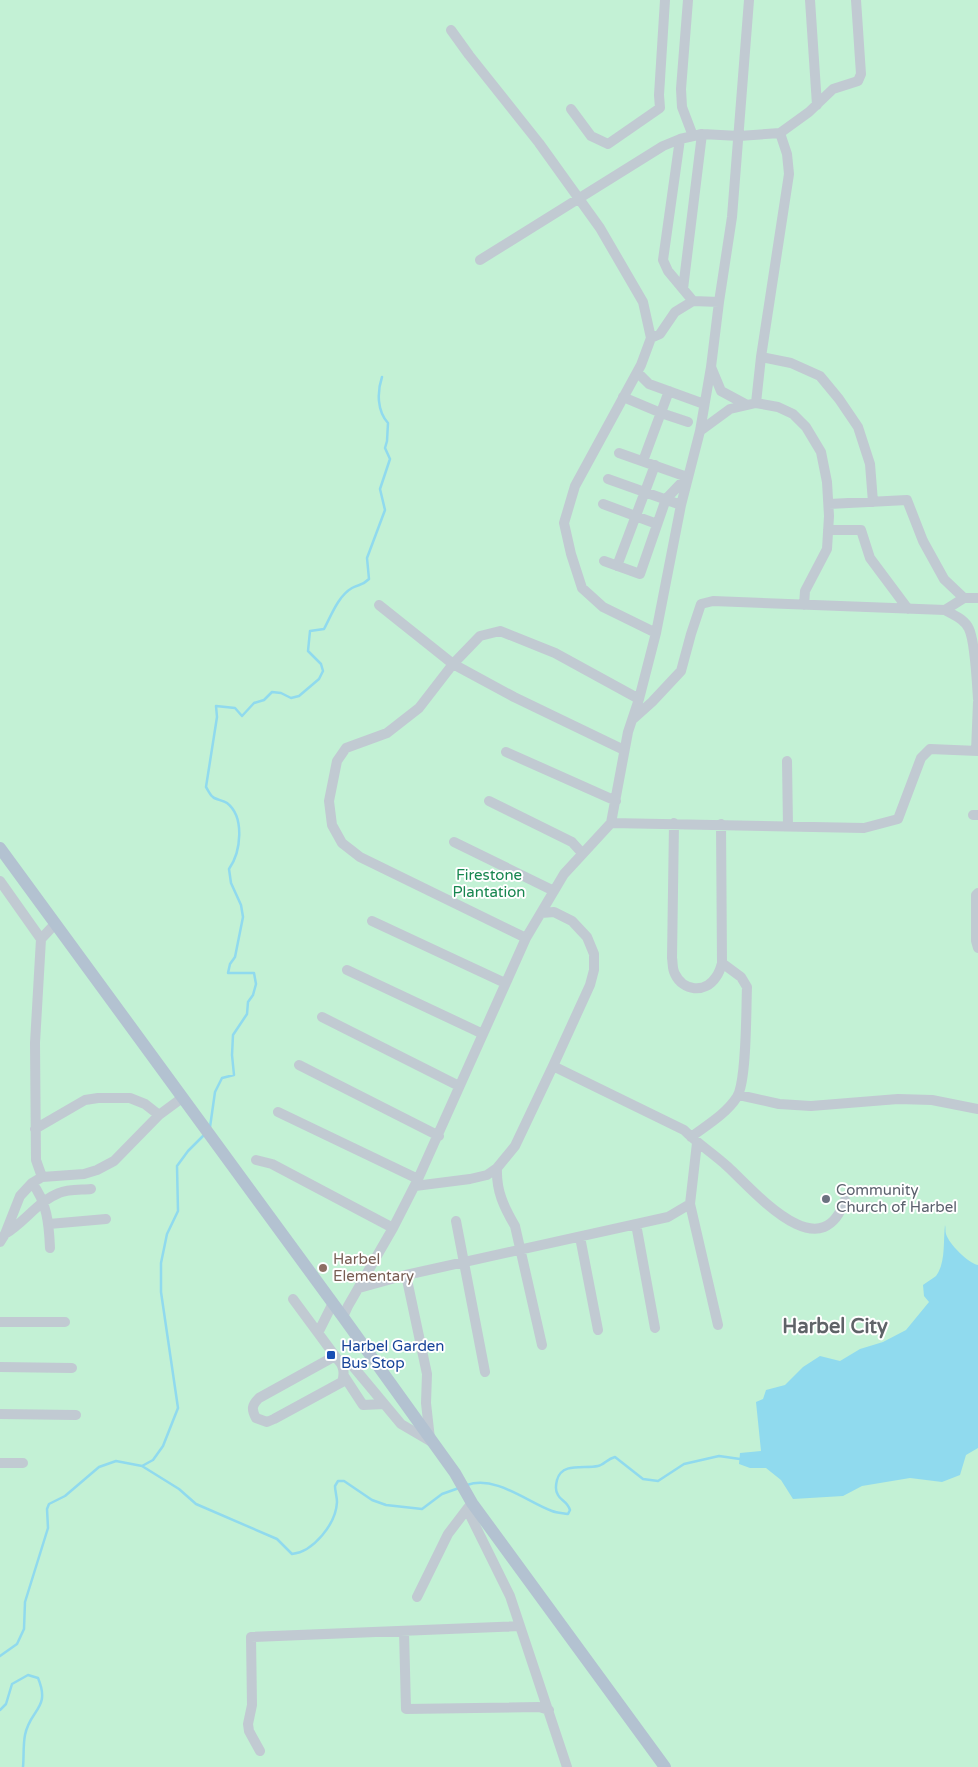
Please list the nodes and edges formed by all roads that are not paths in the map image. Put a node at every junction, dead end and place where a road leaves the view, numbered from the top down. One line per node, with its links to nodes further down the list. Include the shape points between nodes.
1 (665, 0): 8 (street, via 660,108 608,144 592,136)
2 (688, 0): 10 (street, via 681,98 682,107)
3 (749, 0): 11 (street)
4 (810, 0): 7 (street)
5 (856, 0): 7 (street, via 861,74 858,81 833,89)
6 (452, 30): 13 (street)
7 (817, 105): 9 (street)
8 (571, 109)
9 (780, 133): 11 (street); 19 (street, via 787,154 788,174)
10 (697, 135): 11 (street); 12 (street); 15 (street)
11 (739, 136): 17 (street, via 732,217)
12 (680, 139): 13 (street, via 663,146); 15 (street, via 663,260)
13 (579, 199): 14 (street); 18 (street, via 600,228 642,302)
14 (480, 260)
15 (683, 288): 16 (street)
16 (693, 301): 17 (street); 18 (street, via 675,312 660,334)
17 (718, 302): 20 (street)
18 (651, 338): 21 (street)
19 (762, 357): 25 (street); 36 (street, via 791,363 820,376 839,399 858,427 870,464)
20 (711, 367): 24 (street); 25 (street, via 721,391)
21 (637, 372): 22 (street, via 650,384); 23 (street)
22 (669, 391): 24 (street); 26 (street)
23 (623, 397): 26 (street); 52 (street, via 575,486 564,523 582,588 603,607)
24 (704, 404): 28 (street)
25 (752, 404): 28 (street, via 730,409); 38 (street, via 778,407 793,414 806,427 821,452)
26 (661, 413): 27 (street); 30 (street)
27 (688, 422)
28 (700, 431): 32 (street)
29 (620, 452): 30 (street)
30 (643, 461): 31 (street)
31 (655, 465): 32 (street); 34 (street)
32 (688, 477): 35 (street); 39 (street)
33 (608, 479): 34 (street)
34 (645, 492): 35 (street); 40 (street)
35 (666, 499): 39 (street); 41 (street)
36 (873, 502): 38 (street); 45 (street, via 907,500 923,541 944,579)
37 (603, 504): 40 (street)
38 (828, 504): 42 (street)
39 (681, 505): 52 (street)
40 (636, 516): 41 (street); 44 (street)
41 (657, 524): 44 (street, via 640,574)
42 (828, 530): 48 (street, via 827,549 805,591); 49 (street, via 861,530 870,558)
43 (604, 561): 44 (street)
44 (617, 566)
45 (964, 598): 46 (street); 50 (street)
46 (978, 598)
47 (379, 605): 54 (street)
48 (804, 605): 49 (street); 58 (street, via 713,601 701,604 681,670)
49 (908, 609): 50 (street)
50 (945, 610): 51 (street)
51 (974, 628): 53 (street)
52 (656, 633): 56 (street)
53 (976, 649): 55 (street)
54 (453, 664): 56 (street, via 480,636 500,631 555,653); 60 (street); 79 (street, via 419,708 387,733 346,748 337,761 329,801 332,824 342,843 360,858)
55 (977, 676): 57 (street)
56 (639, 698): 58 (street)
57 (978, 701): 59 (street)
58 (633, 720): 60 (street)
59 (978, 723): 61 (street)
60 (624, 750): 65 (street)
61 (977, 751): 69 (street, via 930,749 921,758 898,819 864,828)
62 (506, 752): 65 (street)
63 (787, 761): 69 (street)
64 (488, 801): 72 (street, via 572,842)
65 (616, 801): 66 (street)
66 (611, 823): 67 (street); 72 (street)
67 (674, 823): 68 (street); 82 (street, via 673,972 680,982 690,988 701,989 717,977)
68 (721, 824): 69 (street); 82 (street)
69 (788, 826)
70 (454, 842): 74 (street)
71 (0, 848): 78 (main road)
72 (582, 853): 74 (street)
73 (0, 881): 80 (street)
74 (554, 891): 76 (street)
75 (978, 893): 81 (street)
76 (541, 913): 79 (street); 88 (street, via 554,912 572,920 587,937 594,954 590,985)
77 (372, 921): 84 (street)
78 (55, 924): 80 (street); 91 (main road)
79 (526, 938): 84 (street)
80 (41, 939): 95 (street, via 35,1043)
81 (978, 948)
82 (722, 963): 90 (street, via 741,977 747,987 744,1071)
83 (347, 970): 86 (street)
84 (505, 983): 86 (street)
85 (322, 1017): 89 (street)
86 (483, 1034): 89 (street)
87 (299, 1065): 96 (street)
88 (553, 1066): 97 (street, via 684,1130); 99 (street, via 515,1146)
89 (459, 1086): 96 (street)
90 (739, 1095): 92 (street, via 779,1104 811,1106 898,1099 932,1100); 97 (street, via 726,1112)
91 (182, 1098): 94 (street); 120 (main road)
92 (978, 1108)
93 (278, 1112): 102 (street)
94 (159, 1115): 95 (street, via 130,1098 98,1098 84,1100); 100 (street, via 114,1161 84,1174)
95 (36, 1129): 100 (street, via 36,1160)
96 (439, 1136): 102 (street)
97 (694, 1140): 104 (street, via 712,1152 794,1225 825,1227 840,1214); 106 (street)
98 (256, 1160): 111 (street, via 272,1164)
99 (498, 1168): 102 (street, via 470,1179); 115 (street, via 496,1183)
100 (42, 1177): 101 (street)
101 (32, 1182): 105 (street); 113 (street, via 20,1196)
102 (417, 1182): 111 (street)
103 (91, 1190): 105 (street, via 60,1192)
104 (845, 1200)
105 (44, 1203): 109 (street); 113 (street)
106 (690, 1204): 110 (street, via 668,1217); 124 (street)
107 (106, 1219): 109 (street)
108 (456, 1221): 116 (street)
109 (49, 1224): 114 (street)
110 (636, 1224): 112 (street); 125 (street)
111 (393, 1228): 118 (street)
112 (580, 1236): 115 (street); 126 (street)
113 (3, 1238)
114 (50, 1248)
115 (522, 1249): 116 (street); 128 (street)
116 (463, 1262): 117 (street); 132 (street)
117 (406, 1275): 118 (street); 137 (street, via 427,1374)
118 (359, 1288): 121 (street)
119 (293, 1299): 127 (street)
120 (332, 1305): 121 (main road); 127 (street)
121 (342, 1317): 137 (main road)
122 (0, 1322): 123 (street)
123 (65, 1322)
124 (718, 1325)
125 (655, 1328)
126 (598, 1330)
127 (318, 1333): 129 (street)
128 (542, 1346)
129 (336, 1358): 133 (street, via 343,1364); 133 (street, via 259,1398 252,1411 256,1418 267,1422 342,1382); 134 (street, via 351,1364)
130 (0, 1367): 131 (street)
131 (72, 1368)
132 (485, 1372)
133 (344, 1376): 134 (street, via 363,1405)
134 (384, 1404): 137 (street, via 401,1424)
135 (0, 1414): 136 (street)
136 (76, 1415)
137 (430, 1441): 140 (main road, via 455,1474)
138 (0, 1463): 139 (street)
139 (23, 1463)
140 (470, 1504): 141 (street, via 448,1534); 142 (street); 147 (main road)
141 (417, 1597)
142 (520, 1626): 143 (street); 144 (street)
143 (404, 1631): 144 (street, via 406,1709 539,1707); 145 (street, via 251,1637 252,1705 248,1724)
144 (549, 1710): 146 (street)
145 (260, 1751)
146 (567, 1767)
147 (665, 1767)

